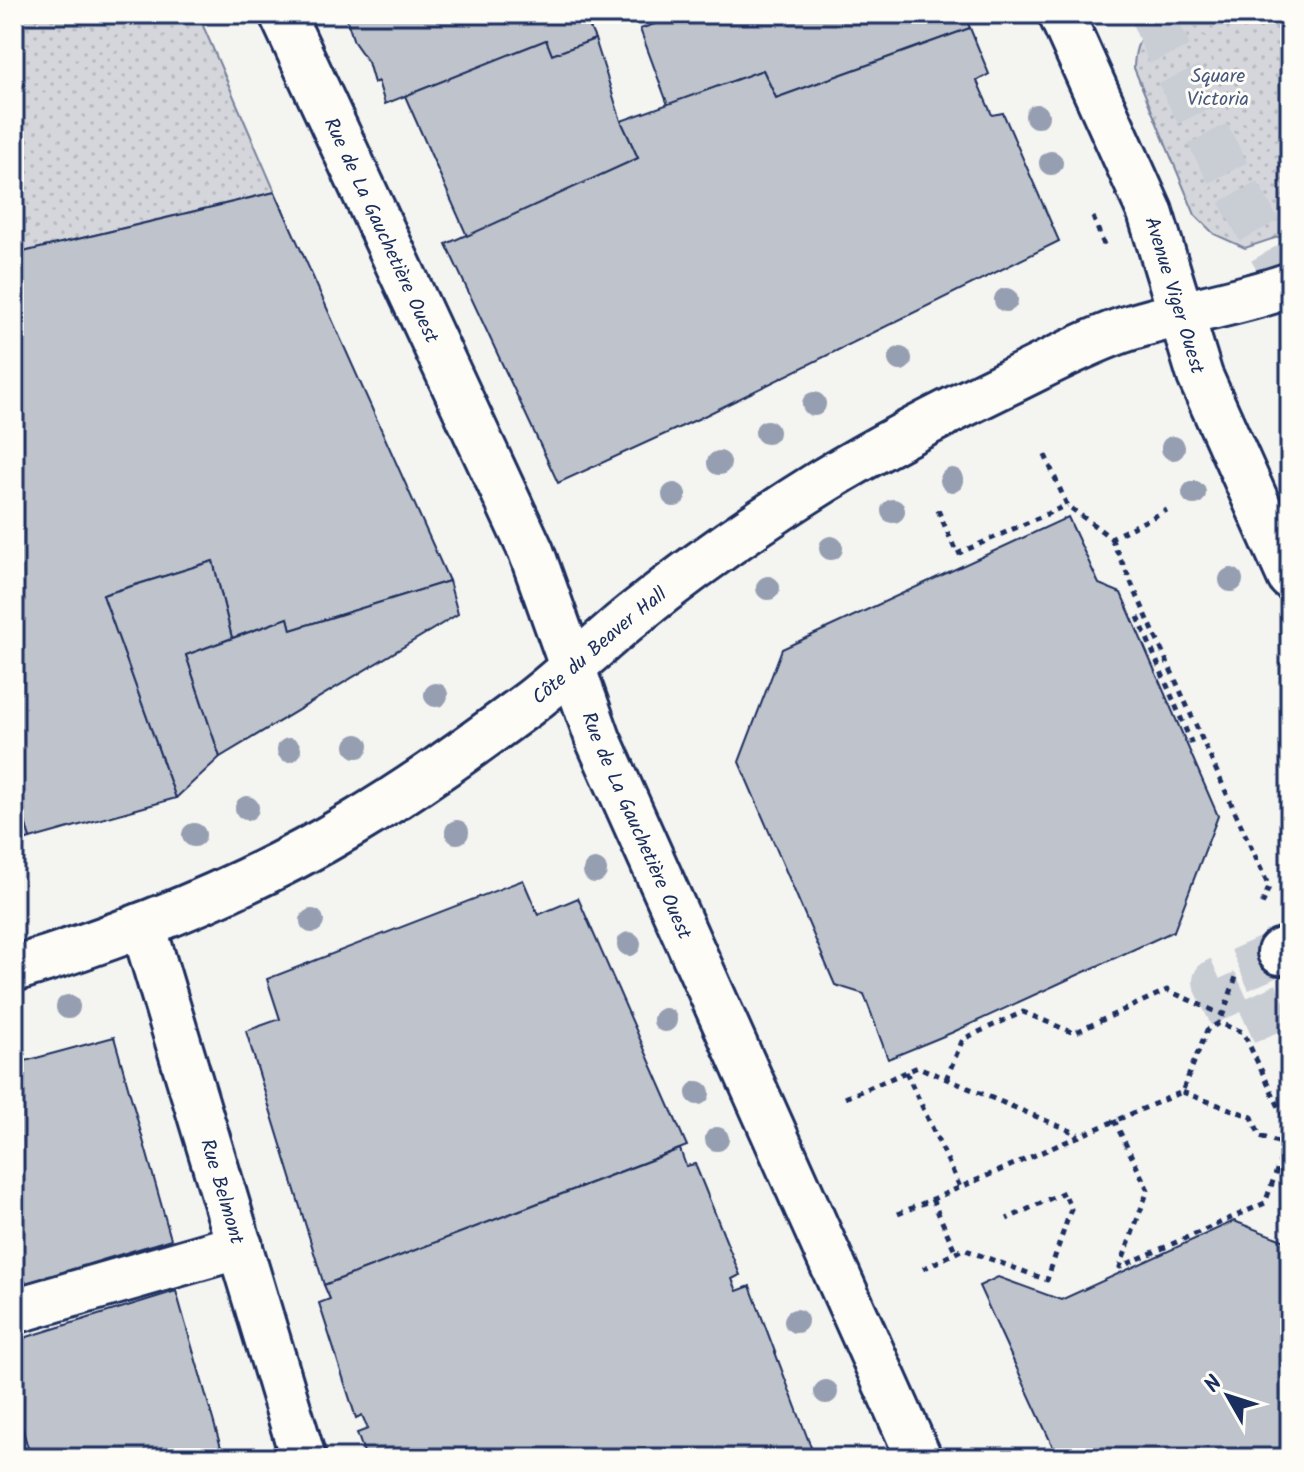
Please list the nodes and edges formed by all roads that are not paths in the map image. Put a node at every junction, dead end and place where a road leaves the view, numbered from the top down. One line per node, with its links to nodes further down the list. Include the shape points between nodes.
1 (282, 14): 6 (street, Rue de La Gauchetière Ouest, via 531,551)
2 (1065, 15): 4 (street, Avenue Viger Ouest, via 1150,212)
3 (1290, 285): 4 (street, Côte du Beaver Hall, via 1246,301)
4 (1182, 314): 5 (street, Avenue Viger Ouest, via 1200,376); 6 (street, Côte du Beaver Hall, via 1091,342 828,478 714,555)
5 (1290, 577)
6 (573, 666): 7 (street, Côte du Beaver Hall, via 474,743 348,827); 12 (street, Rue de La Gauchetière Ouest, via 598,739)
7 (143, 925): 8 (street, Côte du Beaver Hall); 9 (street, Rue Belmont)
8 (14, 969)
9 (240, 1246): 10 (street); 11 (street, Rue Belmont)
10 (14, 1311)
11 (303, 1458)
12 (919, 1458)

